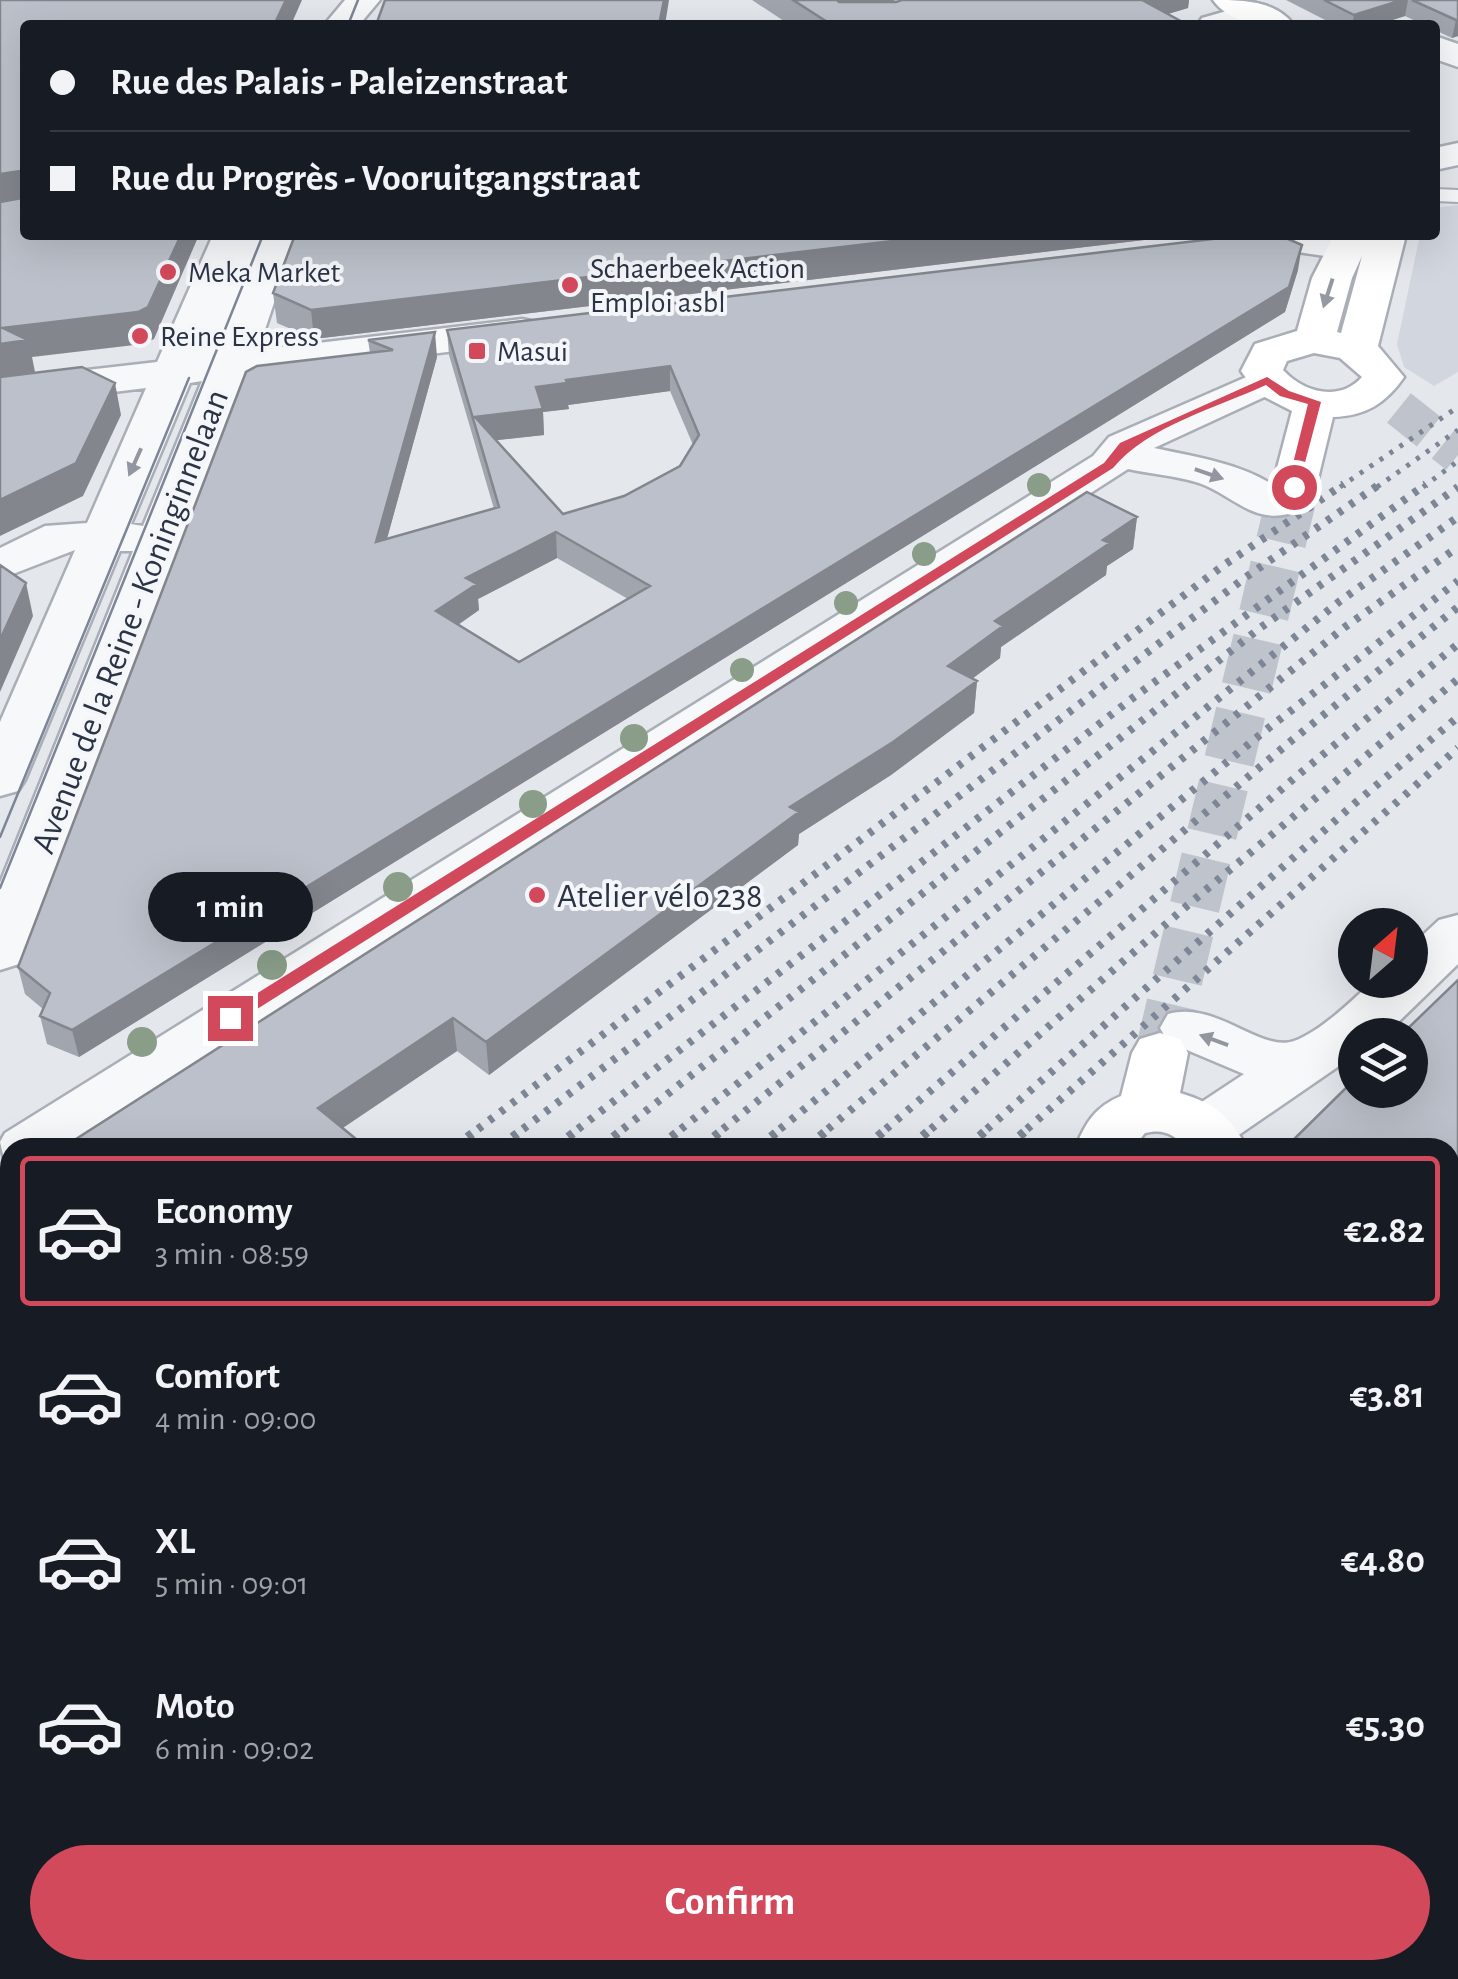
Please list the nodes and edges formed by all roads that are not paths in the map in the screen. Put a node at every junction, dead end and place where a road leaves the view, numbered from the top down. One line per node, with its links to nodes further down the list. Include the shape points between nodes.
1 (231, 240): 11 (street, Avenue de la Reine - Koninginnelaan)
2 (254, 240): 11 (lane, Avenue de la Reine - Koninginnelaan)
3 (275, 240): 11 (street, Avenue de la Reine - Koninginnelaan)
4 (1272, 240): 7 (street)
5 (1291, 240): 6 (street)
6 (1367, 247): 9 (main road, one-way to 9, via 1332,278); 10 (main road)
7 (1183, 251)
8 (555, 328): 11 (street)
9 (1314, 341): 10 (main road); 12 (main road, via 1270,353 1262,370)
10 (1358, 350): 12 (main road, via 1376,362 1388,399 1351,402)
11 (202, 368): 13 (street); 16 (street, Avenue de la Reine - Koninginnelaan, one-way to 16); 17 (street, Avenue de la Reine - Koninginnelaan)
12 (1289, 392): 14 (street); 15 (main road)
13 (0, 393)
14 (1125, 462): 15 (street, one-way to 15, via 1214,473); 27 (street)
15 (1283, 496)
16 (101, 537): 17 (street); 18 (street, via 61,536); 19 (street, Avenue de la Reine - Koninginnelaan)
17 (161, 538): 21 (street, Avenue de la Reine - Koninginnelaan)
18 (0, 566)
19 (0, 780)
20 (1458, 933): 22 (street)
21 (0, 951)
22 (1428, 961)
23 (1389, 998): 25 (street)
24 (1174, 1041): 25 (street, one-way to 24, via 1271,1063); 26 (main road)
25 (1308, 1061): 29 (street)
26 (1147, 1110): 28 (main road, via 1117,1122); 29 (main road, via 1189,1116)
27 (42, 1138)
28 (1107, 1138)
29 (1212, 1138)

